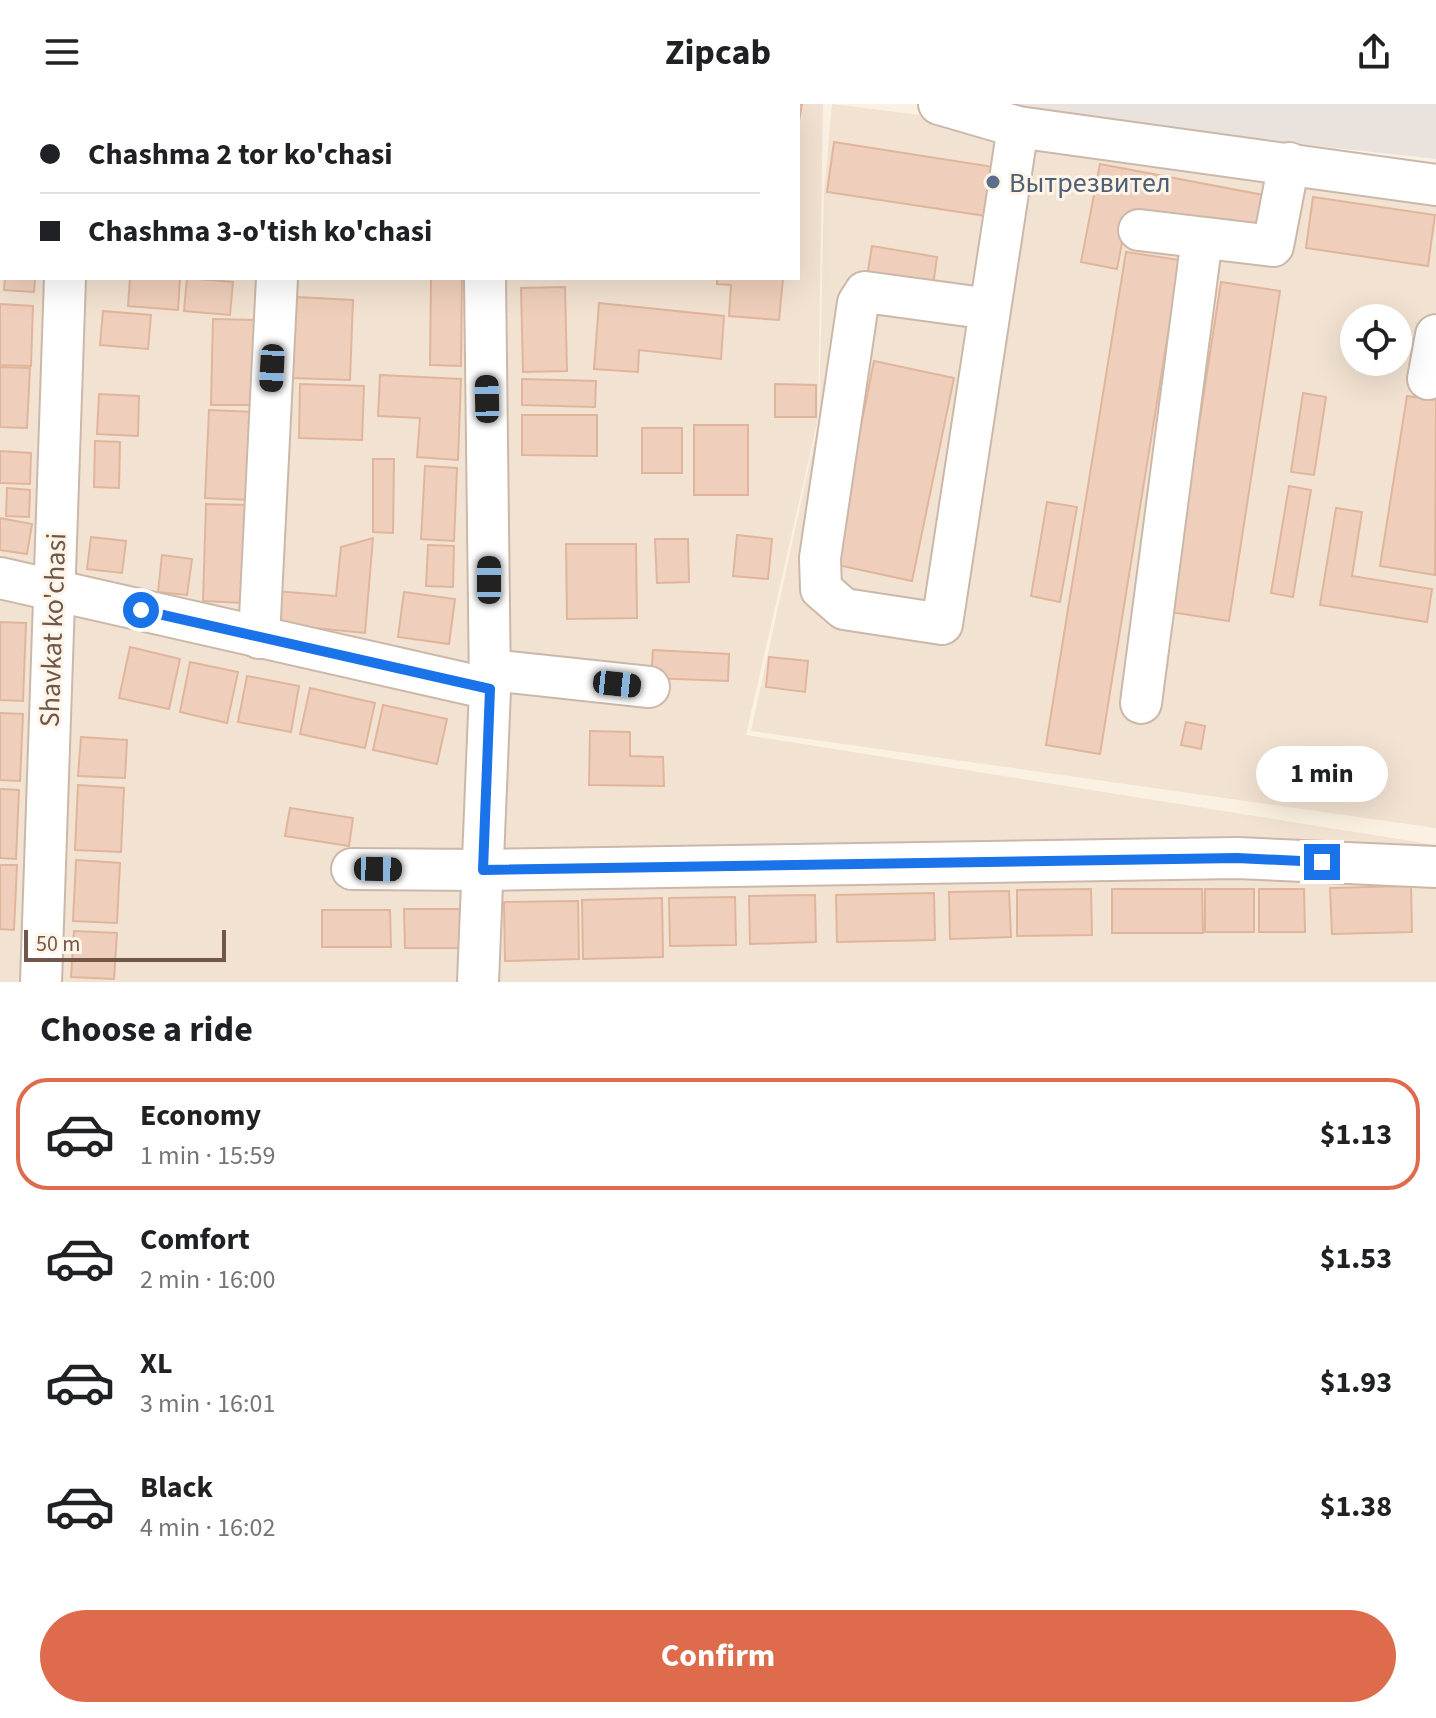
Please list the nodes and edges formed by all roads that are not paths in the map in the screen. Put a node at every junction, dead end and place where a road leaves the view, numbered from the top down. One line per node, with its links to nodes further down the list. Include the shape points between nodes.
1 (939, 104): 2 (street)
2 (1018, 127): 3 (street); 10 (street)
3 (1289, 163): 4 (street); 6 (street, via 1273,246)
4 (1436, 185)
5 (1139, 230): 6 (street)
6 (1202, 238): 18 (street)
7 (65, 280): 14 (street, Shavkat ko'chasi)
8 (277, 280): 15 (street)
9 (485, 280): 16 (street)
10 (990, 309): 10 (street, via 942,624 844,609 821,589 820,558 858,303 865,292)
11 (1436, 335): 12 (street)
12 (1428, 379)
13 (0, 578): 14 (street)
14 (53, 589): 15 (street); 22 (street, Shavkat ko'chasi)
15 (259, 638): 16 (street)
16 (490, 680): 17 (street); 21 (street)
17 (649, 687)
18 (1141, 703)
19 (1436, 867): 21 (street, via 1237,858)
20 (352, 869): 21 (street)
21 (483, 870): 23 (street)
22 (41, 982)
23 (478, 982)

